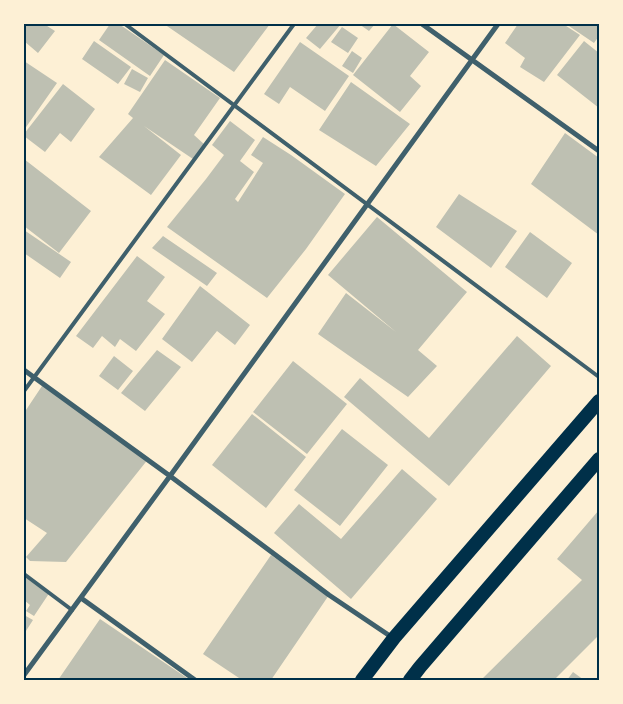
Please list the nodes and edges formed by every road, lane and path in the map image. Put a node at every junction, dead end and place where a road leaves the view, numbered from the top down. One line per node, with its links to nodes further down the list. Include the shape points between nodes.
1 (125, 24): 6 (lane)
2 (294, 24): 6 (lane)
3 (422, 24): 5 (street)
4 (498, 24): 5 (street)
5 (472, 59): 7 (street); 8 (street)
6 (234, 105): 8 (lane); 10 (lane)
7 (599, 151)
8 (367, 204): 11 (lane); 15 (street)
9 (24, 370): 10 (street)
10 (34, 377): 12 (lane); 15 (street)
11 (599, 377)
12 (24, 391)
13 (599, 401): 19 (highway)
14 (599, 459): 23 (highway)
15 (170, 476): 17 (street); 19 (street, via 329,595)
16 (24, 574): 18 (lane)
17 (81, 598): 18 (street); 21 (street)
18 (72, 610): 20 (street)
19 (394, 638): 22 (highway)
20 (24, 675)
21 (195, 680)
22 (362, 680)
23 (410, 680)

